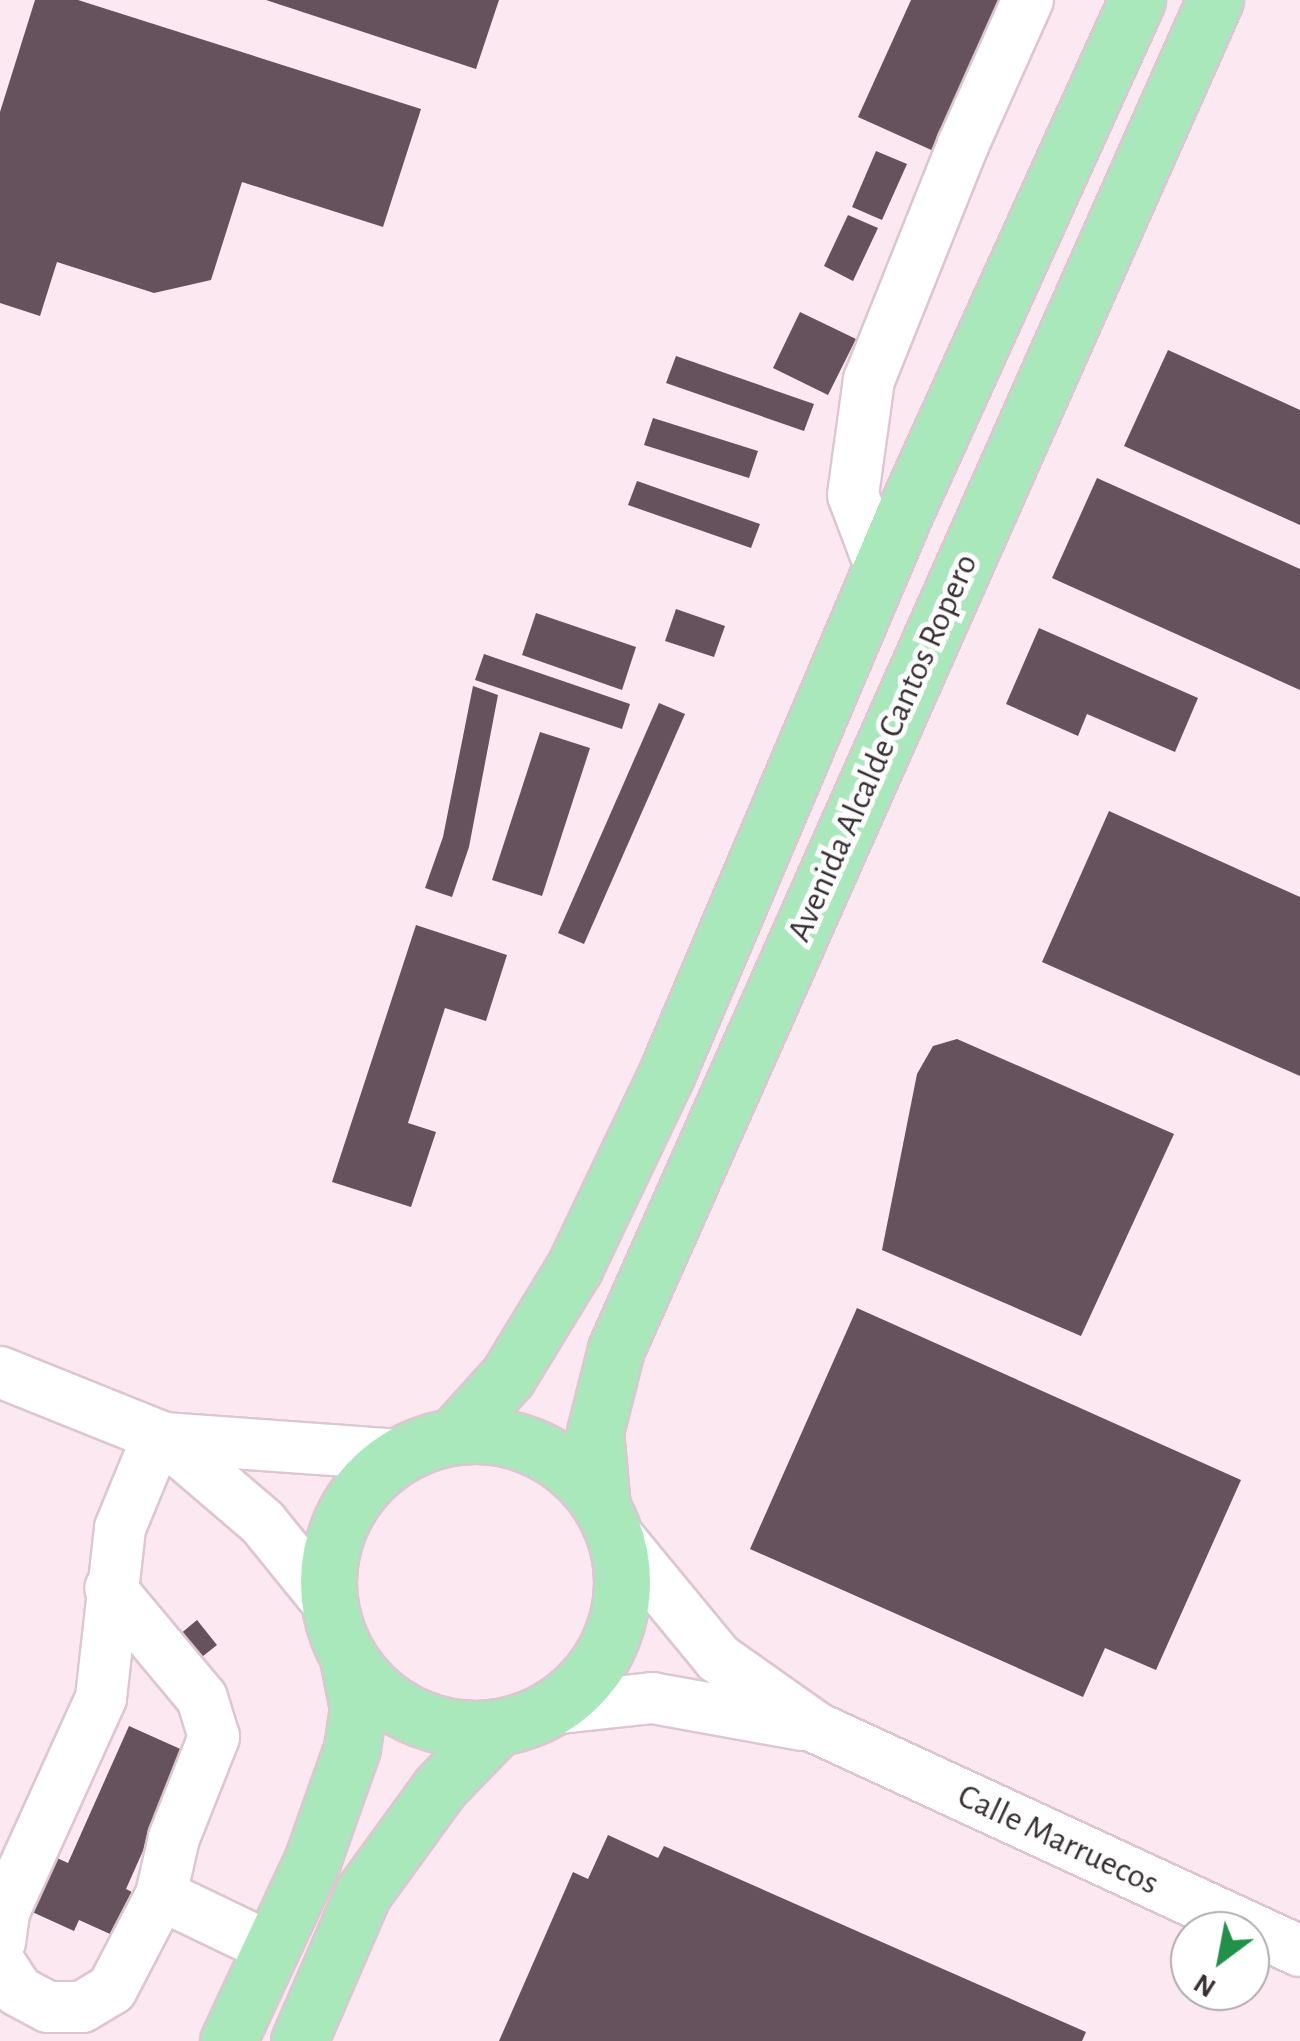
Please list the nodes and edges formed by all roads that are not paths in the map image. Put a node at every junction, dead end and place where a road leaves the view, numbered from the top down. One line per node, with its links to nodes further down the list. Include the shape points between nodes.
1 (1028, 0): 4 (street, via 869,380 853,495)
2 (1137, 0): 4 (main road, Avenida Alcalde Cantos Ropero)
3 (1215, 0): 9 (main road, Avenida Alcalde Cantos Ropero, via 616,1349 596,1432)
4 (881, 569): 6 (main road, Avenida Alcalde Cantos Ropero, via 667,1073 574,1268 508,1376)
5 (0, 1372): 7 (street)
6 (454, 1436): 8 (main road); 9 (main road, via 497,1436 538,1449 574,1474)
7 (161, 1437): 8 (street); 10 (street, via 120,1528); 11 (street, via 263,1523)
8 (399, 1455): 11 (main road, via 366,1482 341,1518 329,1560)
9 (608, 1520): 13 (main road, via 623,1583 614,1633 589,1677); 14 (street, Calle Marruecos, via 718,1658)
10 (110, 1588): 16 (street, via 202,1698 214,1737 174,1838); 17 (street, via 101,1698 4,1912)
11 (328, 1603): 12 (main road)
12 (348, 1658): 15 (main road, via 375,1691 411,1716 453,1728); 18 (main road, via 358,1708 352,1748)
13 (551, 1710): 14 (street, Calle Marruecos, via 652,1698); 15 (main road)
14 (817, 1728): 19 (street, Calle Marruecos)
15 (496, 1729): 22 (main road, via 440,1787 362,1893)
16 (161, 1895): 18 (street); 20 (street, via 112,1989 82,2007 48,2007 18,1991)
17 (0, 1942)
18 (272, 1948): 21 (main road)
19 (1300, 1951)
20 (0, 1963)
21 (228, 2041)
22 (299, 2041)

